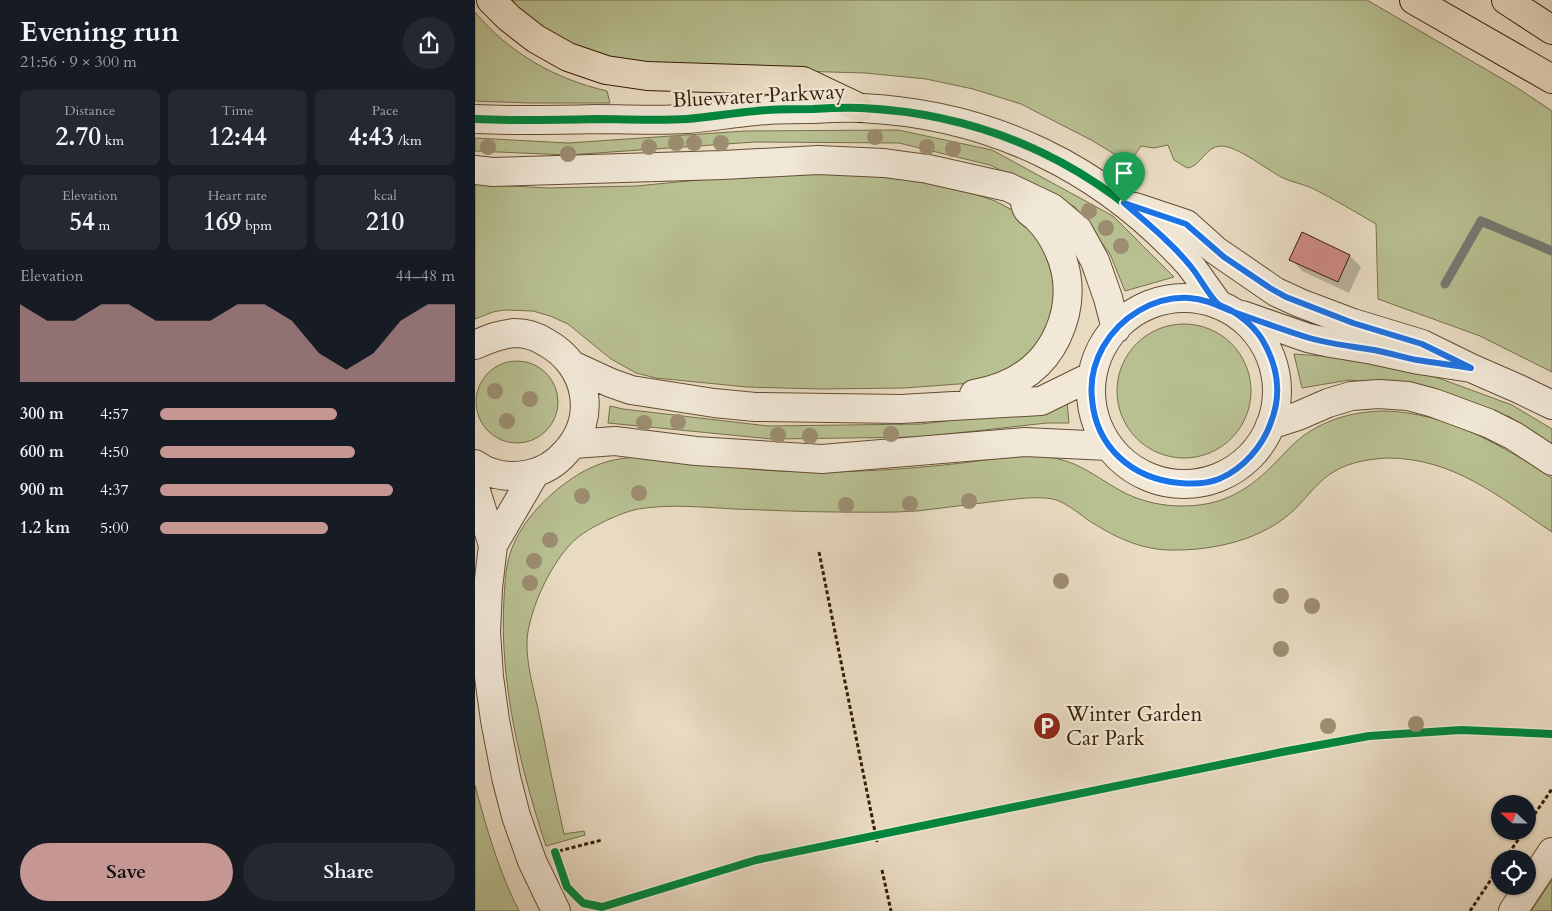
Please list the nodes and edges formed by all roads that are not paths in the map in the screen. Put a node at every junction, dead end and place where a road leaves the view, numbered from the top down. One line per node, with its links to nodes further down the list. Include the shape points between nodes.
1 (491, 0): 6 (main road, via 536,39 559,52 606,70 647,76 803,81)
2 (1414, 0): 5 (main road)
3 (1506, 0): 4 (main road)
4 (1552, 30)
5 (1552, 79)
6 (859, 108): 7 (street, Bluewater Parkway, via 757,110 687,119); 10 (street, Bluewater Parkway, via 933,116 993,131 1073,168)
7 (475, 119)
8 (475, 170): 9 (street, via 493,172 818,160 927,170 1009,187)
9 (1023, 194): 12 (street, via 1052,208 1078,230 1095,261); 18 (street, via 1027,209 1049,233 1065,267 1067,299 1061,329 1043,360 1028,372 999,388 966,395)
10 (1124, 203): 11 (street, Bluewater Parkway, via 1191,267); 15 (street, via 1186,224 1219,254 1286,297 1353,323 1422,344)
11 (1225, 308): 12 (street, via 1189,298 1169,300 1144,308); 15 (street, via 1331,344); 19 (street, via 1239,316 1260,337 1275,368 1278,394)
12 (1115, 329): 16 (street, via 1097,358)
13 (475, 345): 14 (street, via 494,336 516,333 539,338 558,349)
14 (574, 366): 18 (street, via 631,390 714,403 764,408 901,410); 20 (street, via 582,384 585,405 582,425)
15 (1471, 368): 17 (street)
16 (1093, 376): 18 (street, via 1041,401); 21 (street, via 1094,415)
17 (1552, 405)
18 (941, 407)
19 (1270, 425): 21 (street, via 1263,440 1243,463 1219,479 1208,482 1184,483 1152,477 1126,464); 22 (street, via 1351,396 1408,396 1489,423)
20 (574, 444): 21 (street, via 615,441 696,451 822,459 1025,442); 24 (street, via 557,462)
21 (1108, 446)
22 (1552, 461)
23 (475, 464): 24 (street, via 498,475)
24 (535, 473): 26 (street)
25 (475, 488): 26 (street)
26 (493, 545): 28 (street, via 486,632 495,720 516,816 532,861)
27 (1552, 852): 29 (street)
28 (556, 911)
29 (1513, 911)

